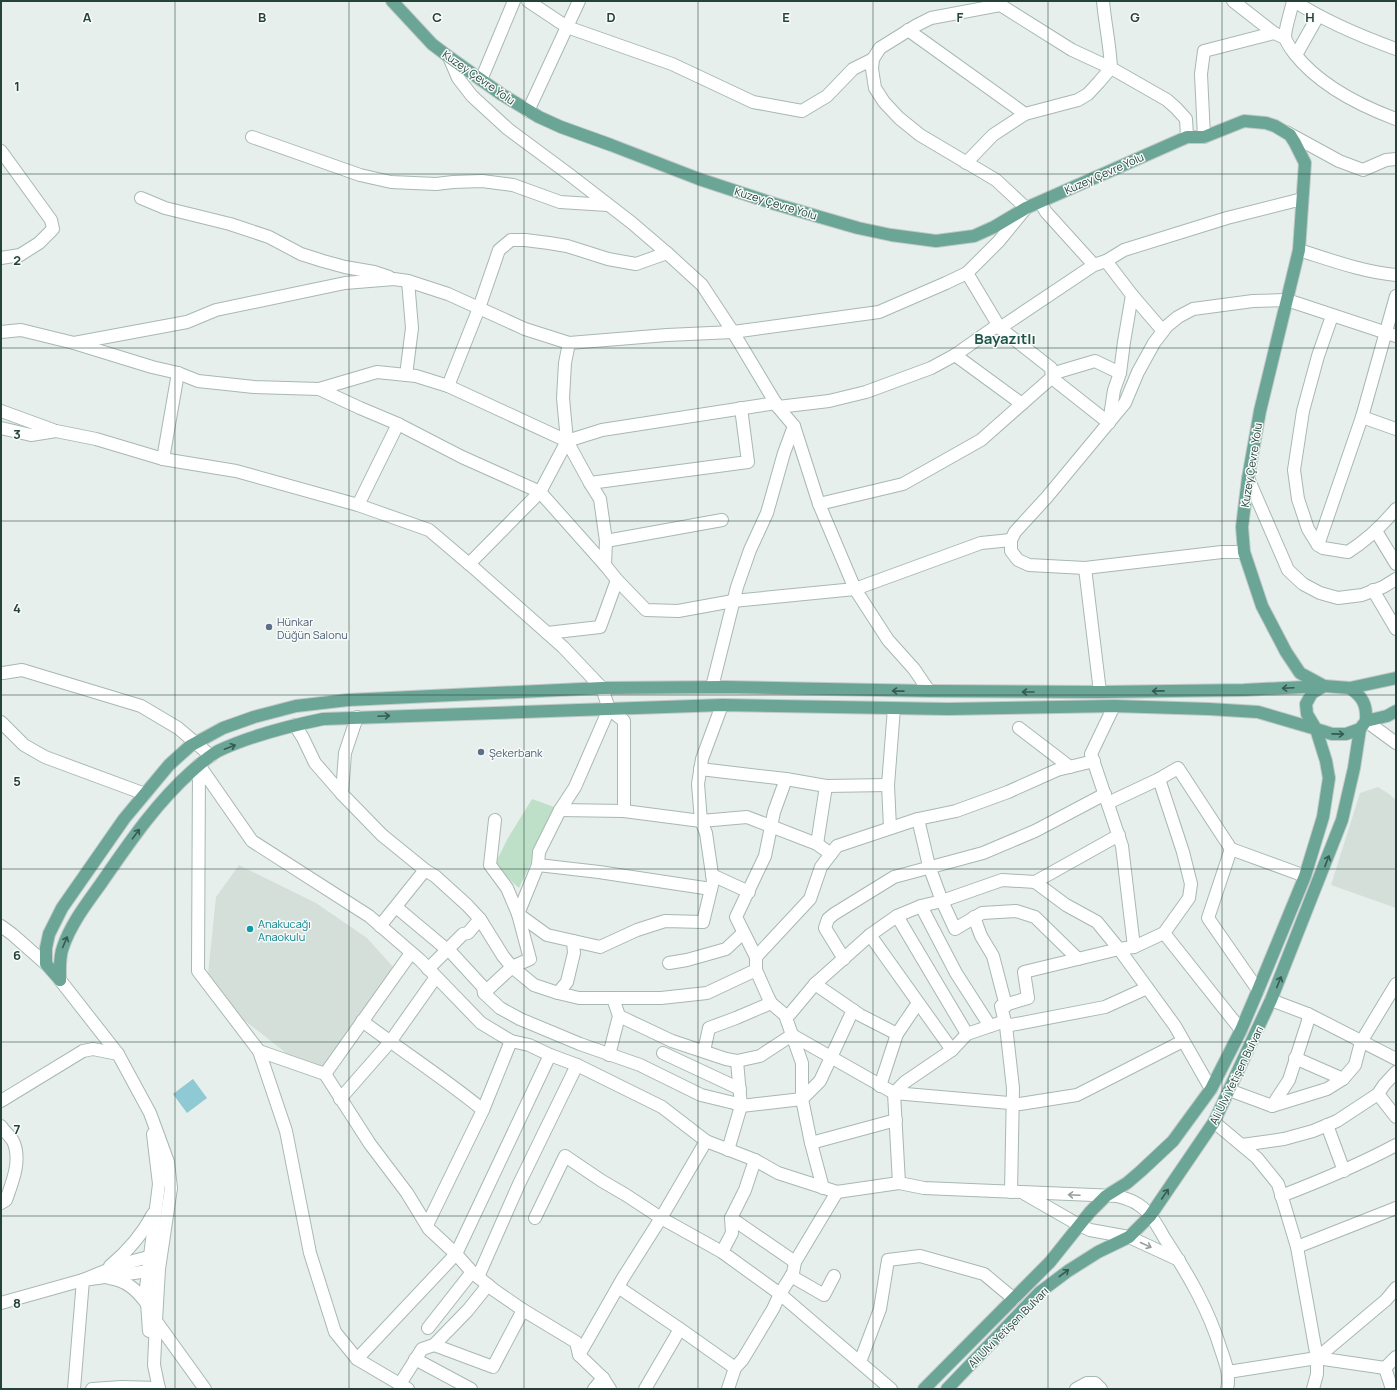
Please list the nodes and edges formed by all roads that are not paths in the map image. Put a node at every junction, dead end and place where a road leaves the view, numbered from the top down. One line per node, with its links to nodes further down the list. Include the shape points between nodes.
1 (514, 1): 19 (street)
2 (528, 1): 10 (street)
3 (579, 1): 10 (street)
4 (1103, 1): 18 (street)
5 (1233, 1): 12 (street)
6 (1293, 1): 9 (street); 13 (street)
7 (396, 3): 16 (main road, Kuzey Çevre Yolu, via 432,44)
8 (997, 3): 11 (street, via 931,18); 18 (street, via 1072,50)
9 (1318, 16): 14 (street, via 1359,36); 15 (street)
10 (567, 27): 17 (street, via 672,64 753,102 802,110 827,96 853,69); 20 (street)
11 (908, 30): 17 (street, via 880,48); 21 (street)
12 (1274, 34): 13 (street); 26 (street, via 1204,51 1201,74)
13 (1285, 38): 15 (street)
14 (1396, 49)
15 (1296, 55): 22 (street, via 1318,78 1342,94)
16 (449, 57): 19 (main road, Kuzey Çevre Yolu); 33 (street, via 458,78 472,96 508,129)
17 (873, 59): 29 (street, via 875,88 884,102 920,135)
18 (1111, 68): 21 (street, via 1088,94 1078,100); 25 (street, via 1167,100 1176,108 1186,119)
19 (481, 80): 20 (main road, Kuzey Çevre Yolu)
20 (528, 111): 34 (main road, Kuzey Çevre Yolu, via 560,127 699,179 775,204 891,235 936,241 974,236)
21 (1025, 114): 29 (street, via 994,135)
22 (1396, 119)
23 (1284, 130): 26 (main road, Kuzey Çevre Yolu, via 1266,123 1244,121); 28 (street, via 1339,161 1363,170 1386,160); 31 (main road, Kuzey Çevre Yolu, via 1295,143 1305,162)
24 (252, 137): 33 (street, via 360,175 391,182 436,184 482,181 513,185 560,202)
25 (1187, 137): 26 (main road, Kuzey Çevre Yolu); 32 (main road, Kuzey Çevre Yolu)
26 (1204, 137)
27 (1, 151): 37 (street, via 51,220 53,229 39,243 20,255)
28 (1396, 159)
29 (966, 163): 34 (street, via 996,180)
30 (141, 198): 42 (street, via 165,208 230,224 269,237 301,254 322,261)
31 (1302, 199): 35 (main road, Kuzey Çevre Yolu); 38 (street, via 1227,218 1124,250)
32 (1040, 202): 34 (main road, Kuzey Çevre Yolu); 39 (street)
33 (608, 205): 36 (street)
34 (1026, 208): 40 (street, via 999,241)
35 (1299, 250): 41 (street, via 1381,274); 46 (main road, Kuzey Çevre Yolu)
36 (667, 253): 47 (street, via 636,264 608,259 567,246 511,240 499,250); 52 (street, via 702,285)
37 (1, 258)
38 (1106, 261): 39 (street); 44 (street)
39 (1094, 265): 49 (street)
40 (967, 273): 49 (street); 52 (street, via 879,312)
41 (1396, 275)
42 (394, 279): 43 (street); 54 (street, via 345,283 216,310 187,322)
43 (408, 281): 47 (street, via 448,294); 59 (street, via 412,328)
44 (1132, 295): 50 (street); 58 (street)
45 (1396, 296): 53 (street)
46 (1287, 300): 48 (street); 50 (street, via 1253,301 1193,309 1178,317); 76 (main road, Kuzey Çevre Yolu, via 1260,411)
47 (479, 308): 55 (street, via 525,329); 61 (street)
48 (1332, 316): 53 (street); 86 (street, via 1303,411 1294,470 1298,499 1308,529)
49 (1000, 328): 56 (street, via 994,328); 60 (street, via 1051,368)
50 (1163, 331): 68 (street, via 1138,372 1125,403)
51 (1, 332): 54 (street, via 21,330)
52 (733, 332): 55 (street); 64 (street)
53 (1391, 334): 67 (street)
54 (74, 343): 57 (street)
55 (569, 343): 74 (street, via 563,398)
56 (955, 355): 63 (street); 64 (street, via 931,368 866,392 829,401)
57 (178, 373): 62 (street, via 198,381 254,387); 75 (street)
58 (1120, 373): 60 (street, via 1095,361 1058,372); 68 (street, via 1114,390)
59 (406, 375): 61 (street); 62 (street, via 377,372)
60 (1052, 378): 63 (street); 68 (street)
61 (448, 386): 74 (street)
62 (319, 389): 69 (street)
63 (1022, 404): 79 (street, via 981,440 903,484)
64 (777, 405): 65 (street); 70 (street)
65 (741, 408): 74 (street, via 602,430); 77 (street, via 748,462)
66 (1, 411): 73 (street)
67 (1362, 417): 72 (street); 86 (street)
68 (1109, 423): 84 (street, via 1015,532)
69 (398, 424): 78 (street, via 462,457); 80 (street)
70 (794, 426): 79 (street); 96 (street, via 767,513 750,550)
71 (1, 428): 73 (street, via 31,435)
72 (1396, 429)
73 (56, 431): 75 (street, via 96,439)
74 (567, 441): 77 (street); 78 (street)
75 (163, 459): 80 (street, via 236,470)
76 (1248, 478): 87 (main road, Kuzey Çevre Yolu, via 1242,527); 95 (street, via 1288,570 1302,584 1338,598 1362,595)
77 (590, 484): 85 (street, via 600,499)
78 (540, 492): 88 (street); 90 (street)
79 (819, 504): 94 (street)
80 (358, 505): 88 (street, via 429,530)
81 (1396, 509): 83 (street)
82 (722, 520): 85 (street)
83 (1376, 531): 86 (street, via 1348,552); 89 (street)
84 (1011, 540): 91 (street, via 1011,551 1018,560 1029,565); 94 (street, via 981,543)
85 (606, 541): 90 (street)
86 (1318, 545)
87 (1244, 552): 91 (street, via 1222,552); 101 (main road, Kuzey Çevre Yolu, via 1262,606 1286,652 1300,673)
88 (469, 564): 98 (street)
89 (1396, 564)
90 (605, 565): 93 (street)
91 (1084, 568): 106 (street)
92 (1396, 579): 95 (street)
93 (617, 580): 96 (street, via 646,610 678,610); 98 (street, via 600,627)
94 (855, 589): 96 (street); 105 (street, via 888,640 914,669)
95 (1373, 590): 97 (street)
96 (733, 601): 102 (street)
97 (1396, 629)
98 (547, 633): 103 (street)
99 (2, 674): 118 (street, via 22,670 141,706 178,728)
100 (1396, 678): 104 (main road)
101 (1324, 686): 104 (main road); 106 (main road, one-way to 106); 117 (main road, via 1312,693 1306,704 1307,714)
102 (712, 687): 103 (main road); 105 (main road, one-way to 102)
103 (602, 688): 110 (street); 118 (main road, via 348,700 296,706 223,728)
104 (1350, 688): 115 (main road, via 1358,693 1367,710)
105 (929, 691): 106 (main road, one-way to 105)
106 (1100, 692)
107 (722, 705): 109 (main road); 110 (main road); 124 (street)
108 (1114, 706): 109 (main road); 117 (main road, via 1258,712); 121 (street, via 1091,754)
109 (894, 708): 127 (street)
110 (609, 709): 112 (main road, one-way to 110); 132 (street, via 575,786); 133 (street, via 624,721)
111 (1396, 712): 115 (main road)
112 (357, 717): 114 (main road, via 323,718); 130 (street, via 346,753)
113 (1, 722): 129 (street, via 24,744 45,757)
114 (295, 725): 120 (main road, one-way to 114, via 263,734); 130 (street, via 315,763)
115 (1363, 725): 117 (main road, one-way to 115, via 1332,734 1346,734); 119 (street); 184 (main road, Ali Ulvi Yetişen Bulvarı, one-way to 115, via 1342,820)
116 (1019, 728): 123 (street)
117 (1316, 728): 147 (main road, via 1329,778 1323,817)
118 (196, 743): 120 (street); 129 (main road, via 169,765)
119 (1396, 743)
120 (211, 756): 122 (main road)
121 (1094, 761): 123 (street); 131 (street)
122 (198, 765): 159 (street, via 252,841 369,916); 176 (main road, one-way to 122, via 62,948 88,902 156,807); 204 (street, via 198,971)
123 (1070, 767): 134 (street, via 956,811)
124 (700, 769): 125 (street); 136 (street, via 698,784)
125 (786, 779): 128 (street); 137 (street)
126 (1159, 779): 131 (street); 141 (street, via 1178,768); 161 (street, via 1191,884 1189,898)
127 (888, 785): 128 (street); 138 (street)
128 (826, 786): 140 (street)
129 (145, 794): 172 (main road, via 124,819 62,908 49,934)
130 (342, 794): 145 (street, via 382,835)
131 (1106, 799): 139 (street); 144 (street, via 983,853)
132 (560, 810): 133 (street); 143 (street, via 539,852)
133 (624, 811): 136 (street)
134 (918, 819): 138 (street); 144 (street)
135 (495, 820): 154 (street, via 490,865 507,888)
136 (701, 821): 137 (street, via 747,817); 146 (street, via 706,833)
137 (771, 826): 140 (street); 150 (street, via 765,856)
138 (890, 828): 142 (street, via 837,846)
139 (1119, 835): 148 (street); 164 (street)
140 (817, 844): 142 (street)
141 (1231, 850): 147 (street); 180 (street, via 1208,918)
142 (831, 854): 168 (street, via 821,867 810,899)
143 (538, 865): 149 (street); 154 (street)
144 (929, 866): 151 (street); 169 (street, via 894,877 828,919 825,928)
145 (425, 870): 153 (street); 157 (street, via 435,876)
146 (712, 876): 149 (street); 150 (street)
147 (1305, 876): 180 (main road)
148 (1035, 882): 151 (street, via 1002,880); 166 (street, via 1066,905 1097,922)
149 (711, 889): 163 (street, via 703,922 665,921 637,930 600,947)
150 (749, 892): 160 (street, via 736,917)
151 (942, 901): 152 (street); 156 (street, via 955,929)
152 (921, 906): 155 (street); 194 (street, via 956,973)
153 (396, 907): 159 (street); 165 (street)
154 (518, 914): 163 (street, via 547,935); 173 (street, via 530,959)
155 (897, 916): 162 (street); 197 (street)
156 (974, 917): 170 (street, via 982,913 1016,911 1035,917); 187 (street, via 981,936 993,956)
157 (480, 919): 165 (street, via 468,933 463,934); 173 (street)
158 (1, 926): 172 (street)
159 (380, 926): 167 (street)
160 (743, 933): 168 (street); 171 (street, via 726,949)
161 (1164, 933): 164 (street); 195 (street)
162 (870, 935): 169 (street); 186 (street)
163 (573, 941): 182 (street, via 574,953 567,982)
164 (1134, 947): 166 (street)
165 (448, 949): 175 (street); 181 (street, via 483,987)
166 (1119, 949): 170 (street); 179 (street)
167 (411, 953): 175 (street); 192 (street)
168 (756, 957): 174 (street)
169 (844, 959): 177 (street)
170 (1078, 959): 187 (street, via 1024,972 1028,998)
171 (669, 963)
172 (46, 964): 176 (main road)
173 (512, 967): 181 (street); 182 (street, via 534,985)
174 (756, 970): 183 (street, via 707,993 661,998); 185 (street)
175 (432, 973): 200 (street, via 481,1023); 201 (street)
176 (60, 980): 207 (street)
177 (815, 984): 188 (street); 190 (street, via 790,1014)
178 (1396, 984): 202 (street)
179 (1147, 988): 193 (street, via 1105,1007); 199 (street)
180 (1258, 990): 195 (main road)
181 (484, 993): 209 (street, via 500,1008 520,1019)
182 (558, 993): 183 (street, via 579,998)
183 (613, 998): 191 (street)
184 (1271, 1000): 189 (street); 221 (main road, Ali Ulvi Yetişen Bulvarı)
185 (771, 1003): 190 (street); 205 (street, via 709,1028)
186 (918, 1003): 196 (street); 203 (street)
187 (1006, 1006): 193 (street, via 1001,1006)
188 (853, 1010): 196 (street); 210 (street)
189 (1308, 1014): 202 (street); 211 (street)
190 (785, 1015): 198 (street)
191 (619, 1016): 205 (street, via 672,1041); 209 (street)
192 (362, 1021): 201 (street); 216 (street)
193 (1005, 1023): 194 (street); 227 (street)
194 (990, 1026): 197 (street)
195 (1241, 1030): 219 (main road)
196 (897, 1034): 218 (street)
197 (967, 1034): 203 (street)
198 (792, 1035): 210 (street); 213 (street, via 760,1056); 225 (street, via 802,1063)
199 (1184, 1040): 219 (street); 227 (street, via 1077,1095)
200 (511, 1041): 208 (street, via 529,1045); 230 (street)
201 (390, 1042): 224 (street); 230 (street, via 458,1089)
202 (1361, 1042): 212 (street); 217 (street, via 1355,1065)
203 (952, 1050): 222 (street, via 905,1082)
204 (258, 1051): 216 (street); 287 (street, via 286,1131 312,1261 335,1332)
205 (704, 1051): 213 (street)
206 (663, 1053): 220 (street)
207 (118, 1054): 226 (street, via 93,1049 83,1051); 231 (street)
208 (550, 1055): 214 (street); 262 (street)
209 (609, 1055): 228 (street, via 654,1071 701,1095)
210 (831, 1058): 218 (street); 225 (street, via 820,1081)
211 (1295, 1058): 217 (street); 229 (street, via 1289,1080)
212 (1396, 1060)
213 (737, 1061): 220 (street)
214 (577, 1065): 237 (street, via 662,1107); 268 (street)
215 (1396, 1072): 223 (street)
216 (325, 1074): 224 (street)
217 (1343, 1079): 229 (street, via 1327,1089)
218 (880, 1086): 222 (street)
219 (1211, 1088): 248 (main road, via 1173,1141 1127,1183)
220 (740, 1089): 228 (street)
221 (1229, 1090): 229 (street); 234 (main road, Ali Ulvi Yetişen Bulvarı)
222 (894, 1093): 227 (street); 233 (street)
223 (1378, 1094): 232 (street); 235 (street)
224 (340, 1099): 257 (street)
225 (802, 1099): 228 (street); 238 (street)
226 (1, 1101)
227 (1013, 1103): 247 (street)
228 (741, 1106): 241 (street)
229 (1272, 1106)
230 (483, 1110): 257 (street)
231 (150, 1113): 251 (street, via 159,1184); 263 (street, via 168,1162 171,1188)
232 (1396, 1117)
233 (896, 1120): 238 (street); 244 (street)
234 (1214, 1122): 239 (street); 253 (main road, Ali Ulvi Yetişen Bulvarı, one-way to 234)
235 (1327, 1125): 239 (street, via 1284,1140); 243 (street)
236 (1, 1126): 250 (street, via 13,1141 16,1158 15,1173 6,1200)
237 (706, 1141): 241 (street); 255 (street)
238 (811, 1143): 245 (street)
239 (1242, 1145): 249 (street, via 1257,1158 1278,1184)
240 (1396, 1145): 243 (street)
241 (728, 1150): 242 (street)
242 (755, 1160): 245 (street, via 778,1173); 256 (street, via 746,1190)
243 (1344, 1171): 249 (street)
244 (899, 1183): 246 (street); 247 (street, via 924,1188)
245 (823, 1188): 246 (street)
246 (837, 1192): 265 (street)
247 (1016, 1192): 248 (street, one-way to 247); 258 (street)
248 (1106, 1196): 253 (street, via 1127,1198 1140,1205); 258 (main road)
249 (1281, 1196): 260 (street)
250 (1, 1203)
251 (157, 1206): 263 (street); 267 (street, via 134,1244)
252 (1396, 1208): 260 (street)
253 (1150, 1216): 259 (main road, Ali Ulvi Yetişen Bulvarı); 264 (street)
254 (535, 1218): 255 (street, via 565,1156)
255 (661, 1218): 261 (street); 273 (street)
256 (731, 1218): 261 (street, via 732,1233); 265 (street)
257 (427, 1225): 262 (street)
258 (1079, 1225): 259 (street, via 1090,1230); 276 (main road, via 1050,1262)
259 (1129, 1236): 264 (street, one-way to 264); 308 (main road, Ali Ulvi Yetişen Bulvarı, one-way to 259, via 1040,1292 1098,1252)
260 (1296, 1247): 286 (street)
261 (722, 1252): 275 (street)
262 (456, 1254): 268 (street); 287 (street)
263 (156, 1255): 266 (street); 267 (street, via 122,1264)
264 (1180, 1261): 293 (street, via 1202,1300)
265 (795, 1262): 269 (street)
266 (154, 1270): 267 (street); 278 (street, via 146,1288); 280 (street)
267 (104, 1273): 271 (street); 278 (street, via 130,1285)
268 (475, 1275): 272 (street); 281 (street)
269 (791, 1276): 270 (street, via 824,1295); 275 (street)
270 (834, 1276)
271 (83, 1280): 277 (street); 298 (street)
272 (488, 1285): 279 (street); 283 (street)
273 (618, 1287): 282 (street); 284 (street)
274 (1396, 1288): 286 (street, via 1386,1300)
275 (780, 1294): 289 (street); 291 (street)
276 (1014, 1299): 289 (street, via 984,1274 920,1256 888,1260 880,1309); 307 (main road)
277 (1, 1303)
278 (147, 1304): 290 (street, via 149,1341)
279 (523, 1310): 283 (street, via 493,1367); 284 (street, via 576,1342)
280 (156, 1320): 290 (street); 300 (street)
281 (428, 1328)
282 (680, 1329): 291 (street); 304 (street)
283 (434, 1345): 288 (street, via 422,1349)
284 (580, 1355): 294 (street)
285 (1396, 1357): 292 (street)
286 (1316, 1358): 292 (street); 293 (street); 312 (street, via 1317,1374)
287 (357, 1359): 296 (street)
288 (415, 1359): 296 (street); 301 (street)
289 (860, 1362): 295 (street)
290 (154, 1365): 297 (street)
291 (735, 1368): 305 (street)
292 (1385, 1368): 313 (street)
293 (1228, 1372): 311 (street)
294 (603, 1378): 302 (street); 303 (street)
295 (877, 1385): 306 (street)
296 (404, 1387)
297 (159, 1388): 299 (street)
298 (74, 1389)
299 (92, 1389)
300 (205, 1389)
301 (471, 1389)
302 (594, 1389)
303 (610, 1389)
304 (646, 1389)
305 (728, 1389)
306 (891, 1389)
307 (924, 1389)
308 (947, 1389)
309 (1076, 1389): 310 (street, via 1087,1383 1095,1383)
310 (1101, 1389)
311 (1227, 1389)
312 (1313, 1389)
313 (1392, 1389)

